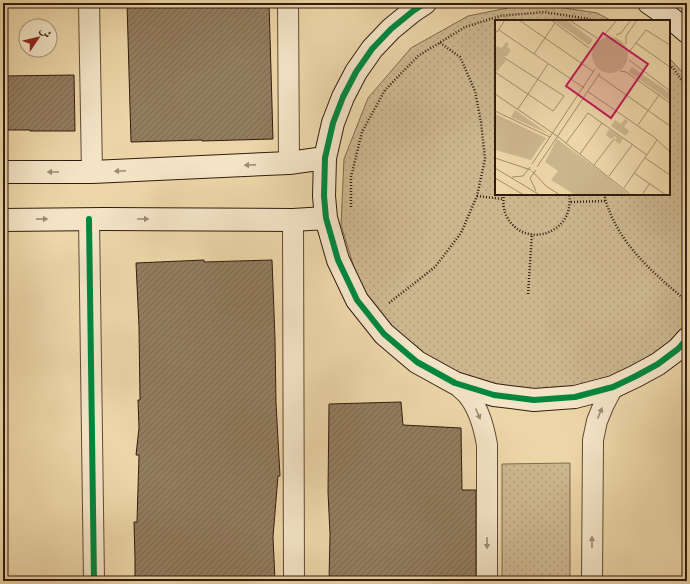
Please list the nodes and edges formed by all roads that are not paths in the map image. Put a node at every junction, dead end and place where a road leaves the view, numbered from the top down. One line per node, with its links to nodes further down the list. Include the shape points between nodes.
1 (89, 3): 9 (street)
2 (288, 3): 7 (street)
3 (426, 3): 6 (street, via 391,29 372,49 356,72 342,97)
4 (649, 3): 5 (street)
5 (687, 32)
6 (325, 158): 7 (street); 10 (street)
7 (289, 164): 9 (street, one-way to 9)
8 (3, 172): 9 (street, one-way to 8)
9 (92, 172)
10 (326, 218): 13 (street); 15 (street, via 338,260 357,300 384,334 417,362)
11 (89, 219): 12 (street, one-way to 11); 13 (street, one-way to 13); 17 (street)
12 (3, 220)
13 (292, 220): 18 (street)
14 (684, 345): 16 (street, via 658,364)
15 (455, 383): 16 (street, via 494,395 534,400 575,397); 19 (street, one-way to 19, via 468,395 478,411 485,433)
16 (613, 387): 20 (street, one-way to 16, via 593,440 597,421)
17 (94, 581)
18 (294, 581)
19 (487, 581)
20 (592, 581)

